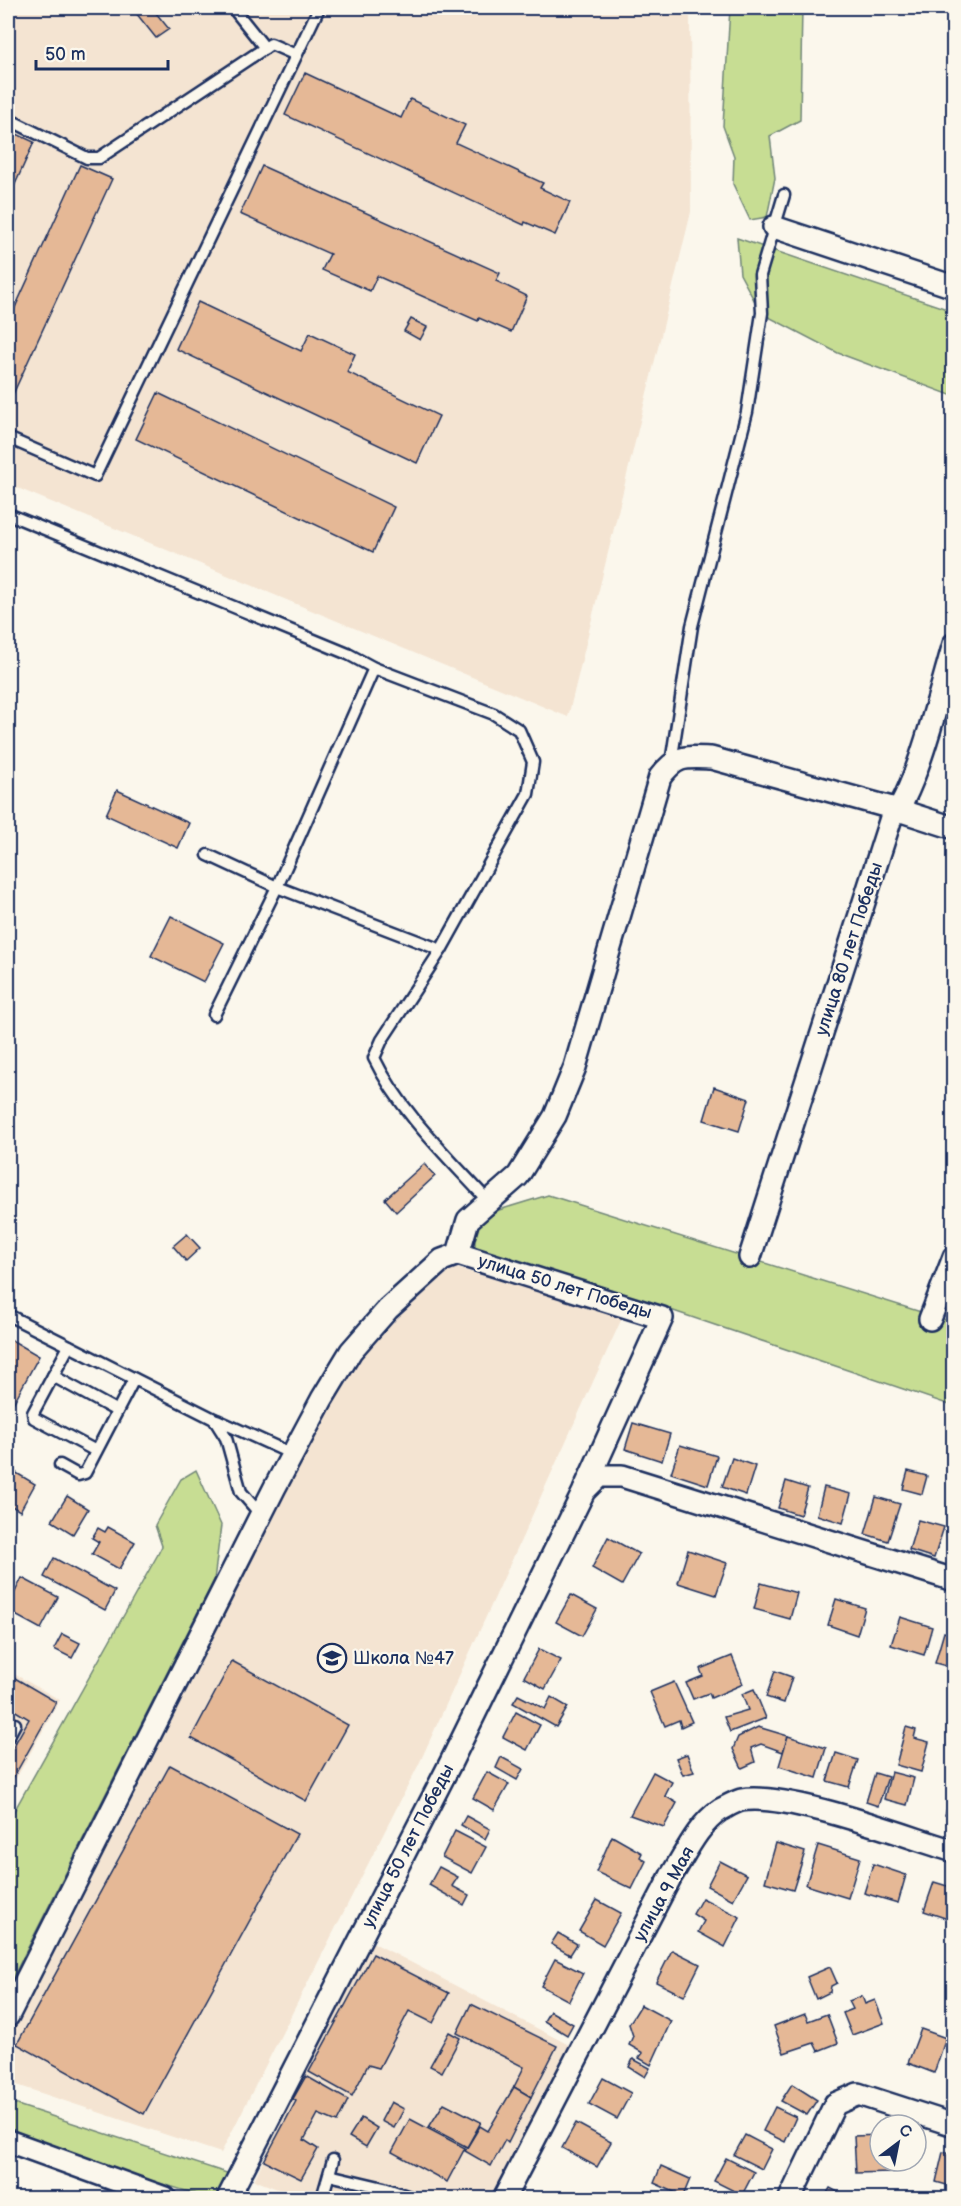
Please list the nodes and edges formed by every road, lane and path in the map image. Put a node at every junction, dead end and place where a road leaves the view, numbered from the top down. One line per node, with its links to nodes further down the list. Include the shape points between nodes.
1 (233, 8): 3 (lane)
2 (318, 8): 4 (lane)
3 (265, 48): 4 (lane, via 271,44); 5 (lane, via 99,158 87,158)
4 (296, 55): 9 (lane, via 95,476)
5 (8, 118)
6 (784, 195): 7 (lane)
7 (774, 227): 8 (street); 13 (lane, via 760,275 762,313 747,412 692,626)
8 (954, 287)
9 (8, 438)
10 (8, 514): 12 (lane)
11 (954, 645): 14 (street, улица 80 лет Победы)
12 (374, 668): 17 (lane); 18 (lane, via 494,714 519,730 533,762 528,794)
13 (671, 763): 14 (street, via 682,757 711,758); 20 (street, via 660,777 575,1067 555,1116 518,1176)
14 (900, 810): 15 (street); 22 (street, улица 80 лет Победы, via 891,818)
15 (954, 828)
16 (208, 855): 17 (lane)
17 (277, 887): 18 (lane); 19 (lane)
18 (441, 950): 20 (lane, via 374,1058 384,1078 424,1130)
19 (214, 1016)
20 (489, 1202): 21 (street, via 468,1220)
21 (458, 1254): 32 (street, via 442,1260 388,1309 351,1351); 34 (street, улица 50 лет Победы, via 662,1318)
22 (750, 1257)
23 (954, 1257): 25 (street)
24 (8, 1315): 26 (lane)
25 (930, 1319)
26 (69, 1346): 27 (lane); 28 (lane)
27 (53, 1376): 29 (lane); 31 (lane, via 34,1418)
28 (134, 1379): 29 (lane); 30 (lane)
29 (117, 1411): 31 (lane)
30 (214, 1419): 32 (lane); 35 (lane, via 226,1438 241,1492)
31 (96, 1451): 33 (lane, via 85,1473 78,1475)
32 (292, 1454): 35 (street)
33 (60, 1465)
34 (584, 1491): 36 (street, via 599,1476 622,1476); 46 (street, улица 50 лет Победы)
35 (261, 1515): 40 (street)
36 (954, 1580)
37 (15, 1724): 38 (lane)
38 (8, 1737)
39 (954, 1851): 49 (street, улица 9 Мая, via 807,1807 766,1800 739,1800 719,1811 700,1831 671,1876)
40 (8, 2016)
41 (954, 2125): 50 (street, via 858,2094 835,2104)
42 (8, 2141): 45 (street)
43 (333, 2160): 44 (lane)
44 (329, 2175): 47 (lane); 48 (lane)
45 (165, 2199)
46 (228, 2199)
47 (322, 2199)
48 (413, 2199)
49 (504, 2199)
50 (790, 2199)

